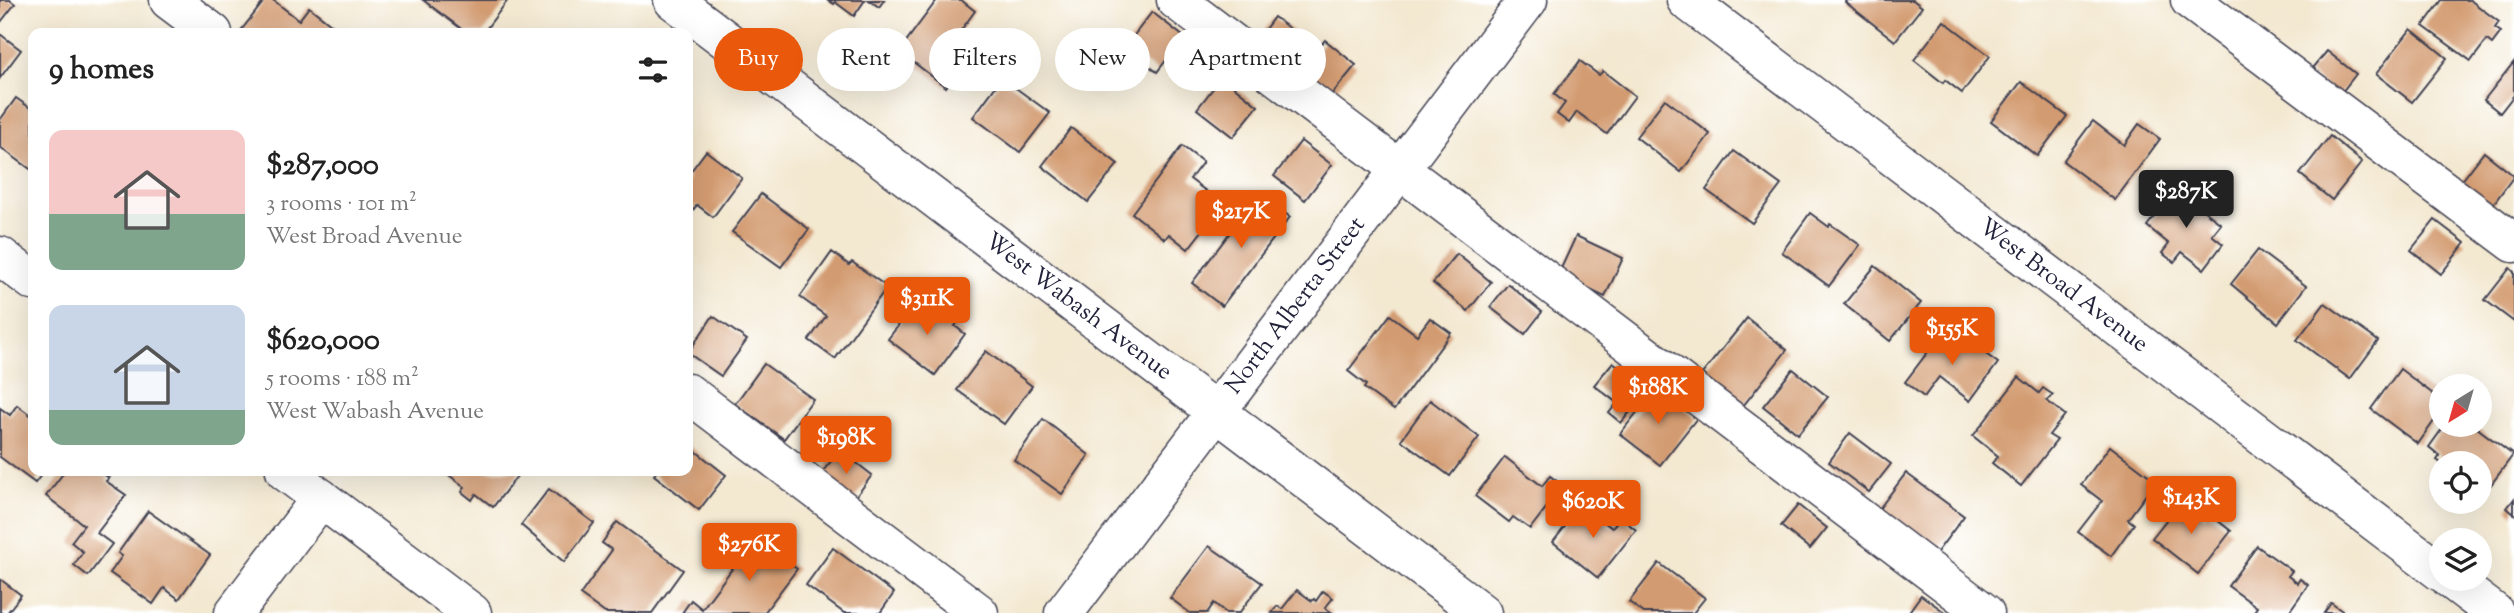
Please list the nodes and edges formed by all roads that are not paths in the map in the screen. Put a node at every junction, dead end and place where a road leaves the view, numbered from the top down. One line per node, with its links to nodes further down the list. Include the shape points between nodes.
1 (169, 0): 7 (street)
2 (673, 0): 13 (street, West Wabash Avenue)
3 (1176, 0): 8 (street)
4 (1528, 0): 8 (street, North Alberta Street)
5 (1686, 0): 16 (street, West Broad Avenue)
6 (2190, 0): 9 (street)
7 (206, 28)
8 (1399, 170): 13 (street, North Alberta Street); 23 (street)
9 (2514, 243)
10 (0, 256): 11 (street)
11 (28, 277)
12 (693, 397): 20 (street)
13 (1216, 412): 21 (street, North Alberta Street); 22 (street, West Wabash Avenue)
14 (292, 476): 15 (street)
15 (321, 498): 18 (street); 19 (street)
16 (2429, 563)
17 (2466, 591): 24 (street)
18 (234, 613)
19 (472, 613)
20 (979, 613)
21 (1064, 613)
22 (1482, 613)
23 (1985, 613)
24 (2495, 613)

